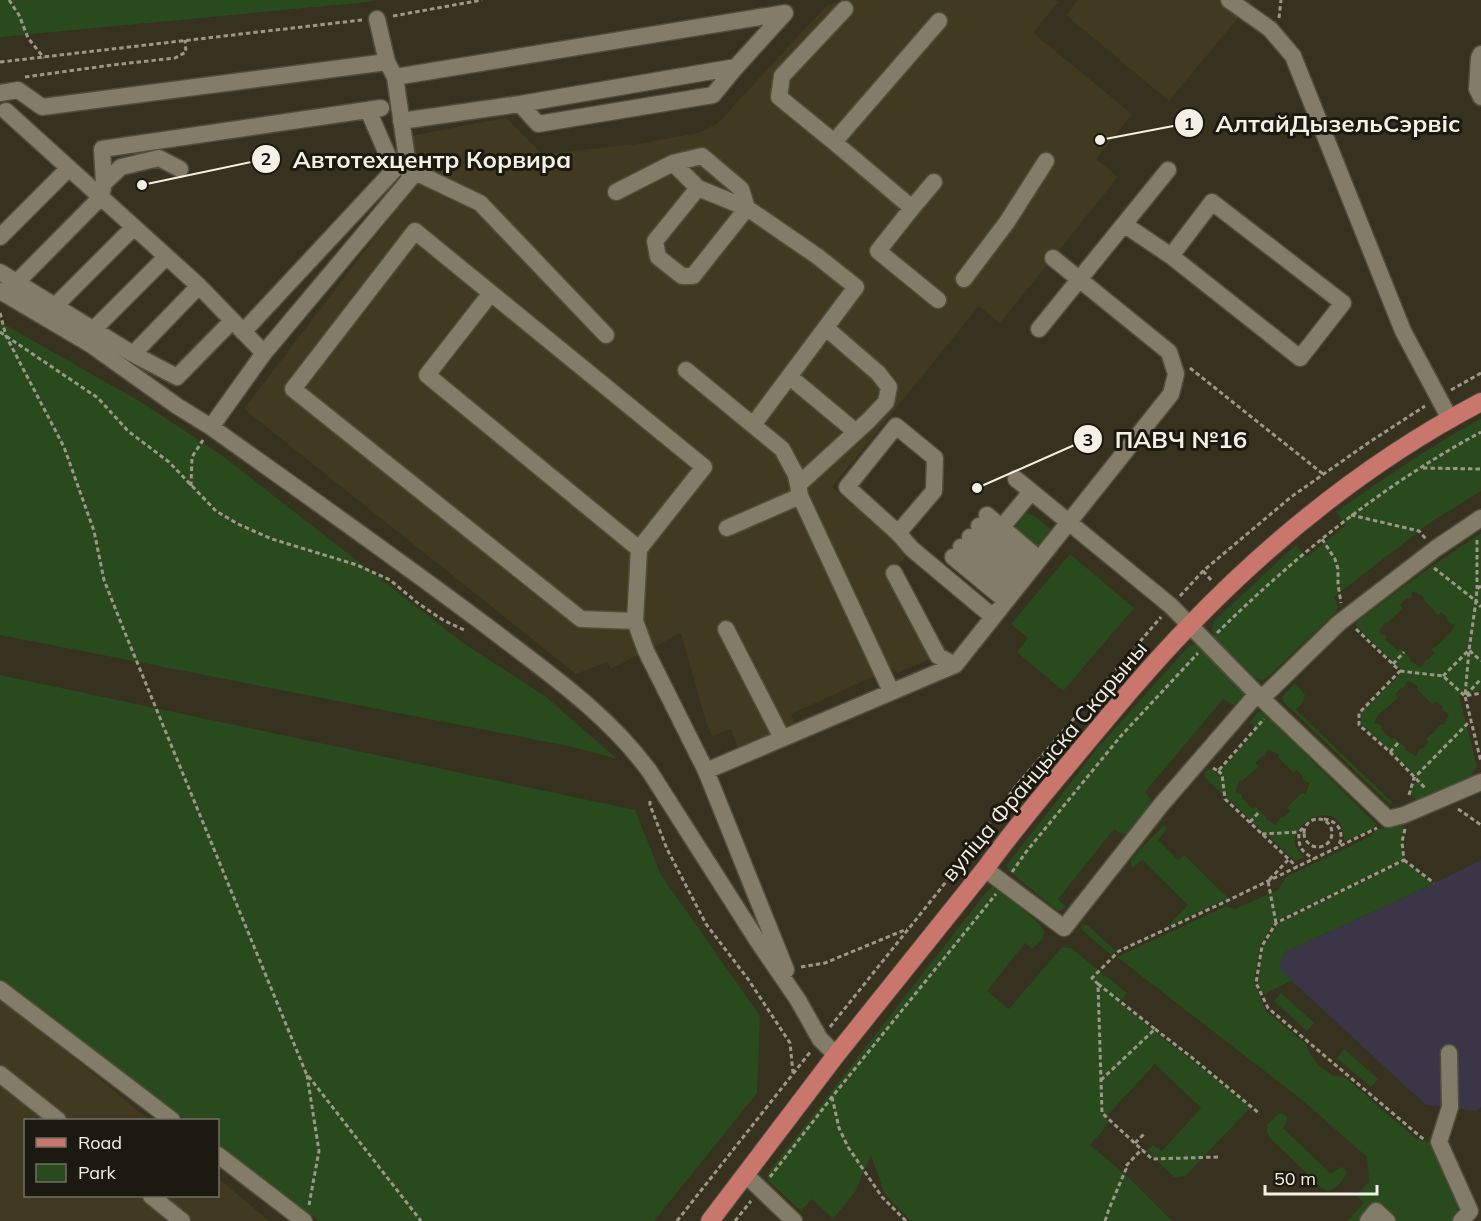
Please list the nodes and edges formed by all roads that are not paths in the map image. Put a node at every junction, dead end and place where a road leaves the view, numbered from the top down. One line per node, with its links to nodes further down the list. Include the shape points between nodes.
1 (1229, 0): 51 (street, via 1270,29 1293,56 1403,331)
2 (846, 9): 13 (street, via 782,76 779,97)
3 (378, 19): 7 (street)
4 (939, 21): 13 (street)
5 (1481, 54): 9 (street, via 1477,89)
6 (736, 67): 7 (street, via 785,13); 10 (street); 10 (street, via 713,95 538,124)
7 (391, 70): 8 (street, via 42,108 18,90); 12 (street)
8 (0, 93)
9 (1481, 97)
10 (520, 104): 12 (street)
11 (2, 114): 16 (street)
12 (401, 121): 19 (street)
13 (834, 142): 25 (street)
14 (1046, 160): 33 (street, via 1007,222)
15 (673, 163): 21 (street); 23 (street); 24 (street, via 702,156 741,189)
16 (68, 169): 22 (street); 28 (street)
17 (180, 169): 22 (street, via 159,159 121,167)
18 (1168, 170): 26 (street)
19 (410, 179): 45 (street, via 417,173 480,203); 46 (street)
20 (934, 182): 25 (street)
21 (698, 188): 24 (street); 24 (street, via 655,241 658,257 682,276 693,276)
22 (102, 190): 27 (street); 35 (street); 41 (street, via 102,149 375,109 394,171)
23 (616, 192)
24 (747, 208): 42 (street, via 856,286)
25 (912, 208): 39 (street, via 878,251)
26 (1125, 225): 29 (street); 34 (street)
27 (133, 228): 30 (street); 40 (street)
28 (0, 237)
29 (1171, 256): 29 (street, via 1300,358 1343,303 1212,202)
30 (166, 257): 36 (street); 43 (street)
31 (1053, 258): 34 (street)
32 (0, 273): 35 (street)
33 (964, 279)
34 (1079, 279): 44 (street); 58 (street, via 1169,352 1176,374 1170,394)
35 (16, 283): 40 (street)
36 (199, 286): 41 (street); 47 (street)
37 (0, 291): 53 (street, via 90,344)
38 (491, 293): 64 (street, via 428,375); 64 (street, via 704,467); 68 (street, via 415,231 293,389 581,619)
39 (938, 300)
40 (55, 306): 43 (street)
41 (238, 326): 46 (street); 47 (street, via 177,377)
42 (825, 328): 49 (street); 54 (street, via 889,387 886,402)
43 (94, 329): 47 (street)
44 (1039, 329)
45 (606, 335)
46 (264, 353): 53 (street)
47 (133, 354)
48 (686, 370): 52 (street)
49 (790, 377): 52 (street); 54 (street)
50 (1481, 402): 51 (main road, вуліца Францыска Скарыны)
51 (1450, 418): 69 (main road, вуліца Францыска Скарыны, via 1334,496 1262,556)
52 (753, 425): 56 (street, via 782,449)
53 (211, 427): 79 (street, via 418,574 585,701 617,732 651,772)
54 (856, 432): 56 (street)
55 (1016, 479): 57 (street)
56 (799, 490): 61 (street); 72 (street)
57 (1031, 492): 58 (street); 60 (street)
58 (1069, 522): 66 (street); 69 (street)
59 (1479, 525): 73 (street, via 1435,549 1339,623)
60 (1002, 527): 63 (street); 66 (street)
61 (727, 528)
62 (898, 533): 62 (street, via 847,487 896,426 934,458 934,491); 67 (street)
63 (970, 536): 66 (street); 66 (street)
64 (639, 549): 68 (street)
65 (894, 573): 71 (street, via 938,656)
66 (1022, 580): 67 (street)
67 (992, 616): 71 (street)
68 (635, 621): 75 (street)
69 (1190, 625): 73 (street); 77 (main road, вуліца Францыска Скарыны, via 1113,711)
70 (726, 629): 74 (street)
71 (955, 665): 72 (street)
72 (891, 691): 74 (street)
73 (1260, 696): 76 (street, via 1388,819); 77 (street, via 1161,805 1064,928)
74 (782, 738): 75 (street)
75 (706, 771): 79 (street)
76 (1481, 782)
77 (985, 868): 81 (main road, вуліца Францыска Скарыны)
78 (0, 989): 84 (street)
79 (798, 1000): 81 (street, via 820,1039)
80 (1449, 1053): 94 (street, via 1450,1107 1439,1142 1470,1211)
81 (836, 1055): 86 (main road, вуліца Францыска Скарыны)
82 (0, 1074): 83 (street)
83 (57, 1119)
84 (171, 1119)
85 (219, 1156): 88 (street)
86 (746, 1175): 90 (main road, вуліца Францыска Скарыны); 91 (street)
87 (152, 1197): 89 (street)
88 (306, 1215)
89 (182, 1221)
90 (710, 1221)
91 (794, 1221)
92 (1368, 1221): 93 (street, via 1376,1211)
93 (1387, 1221)
94 (1461, 1221)

